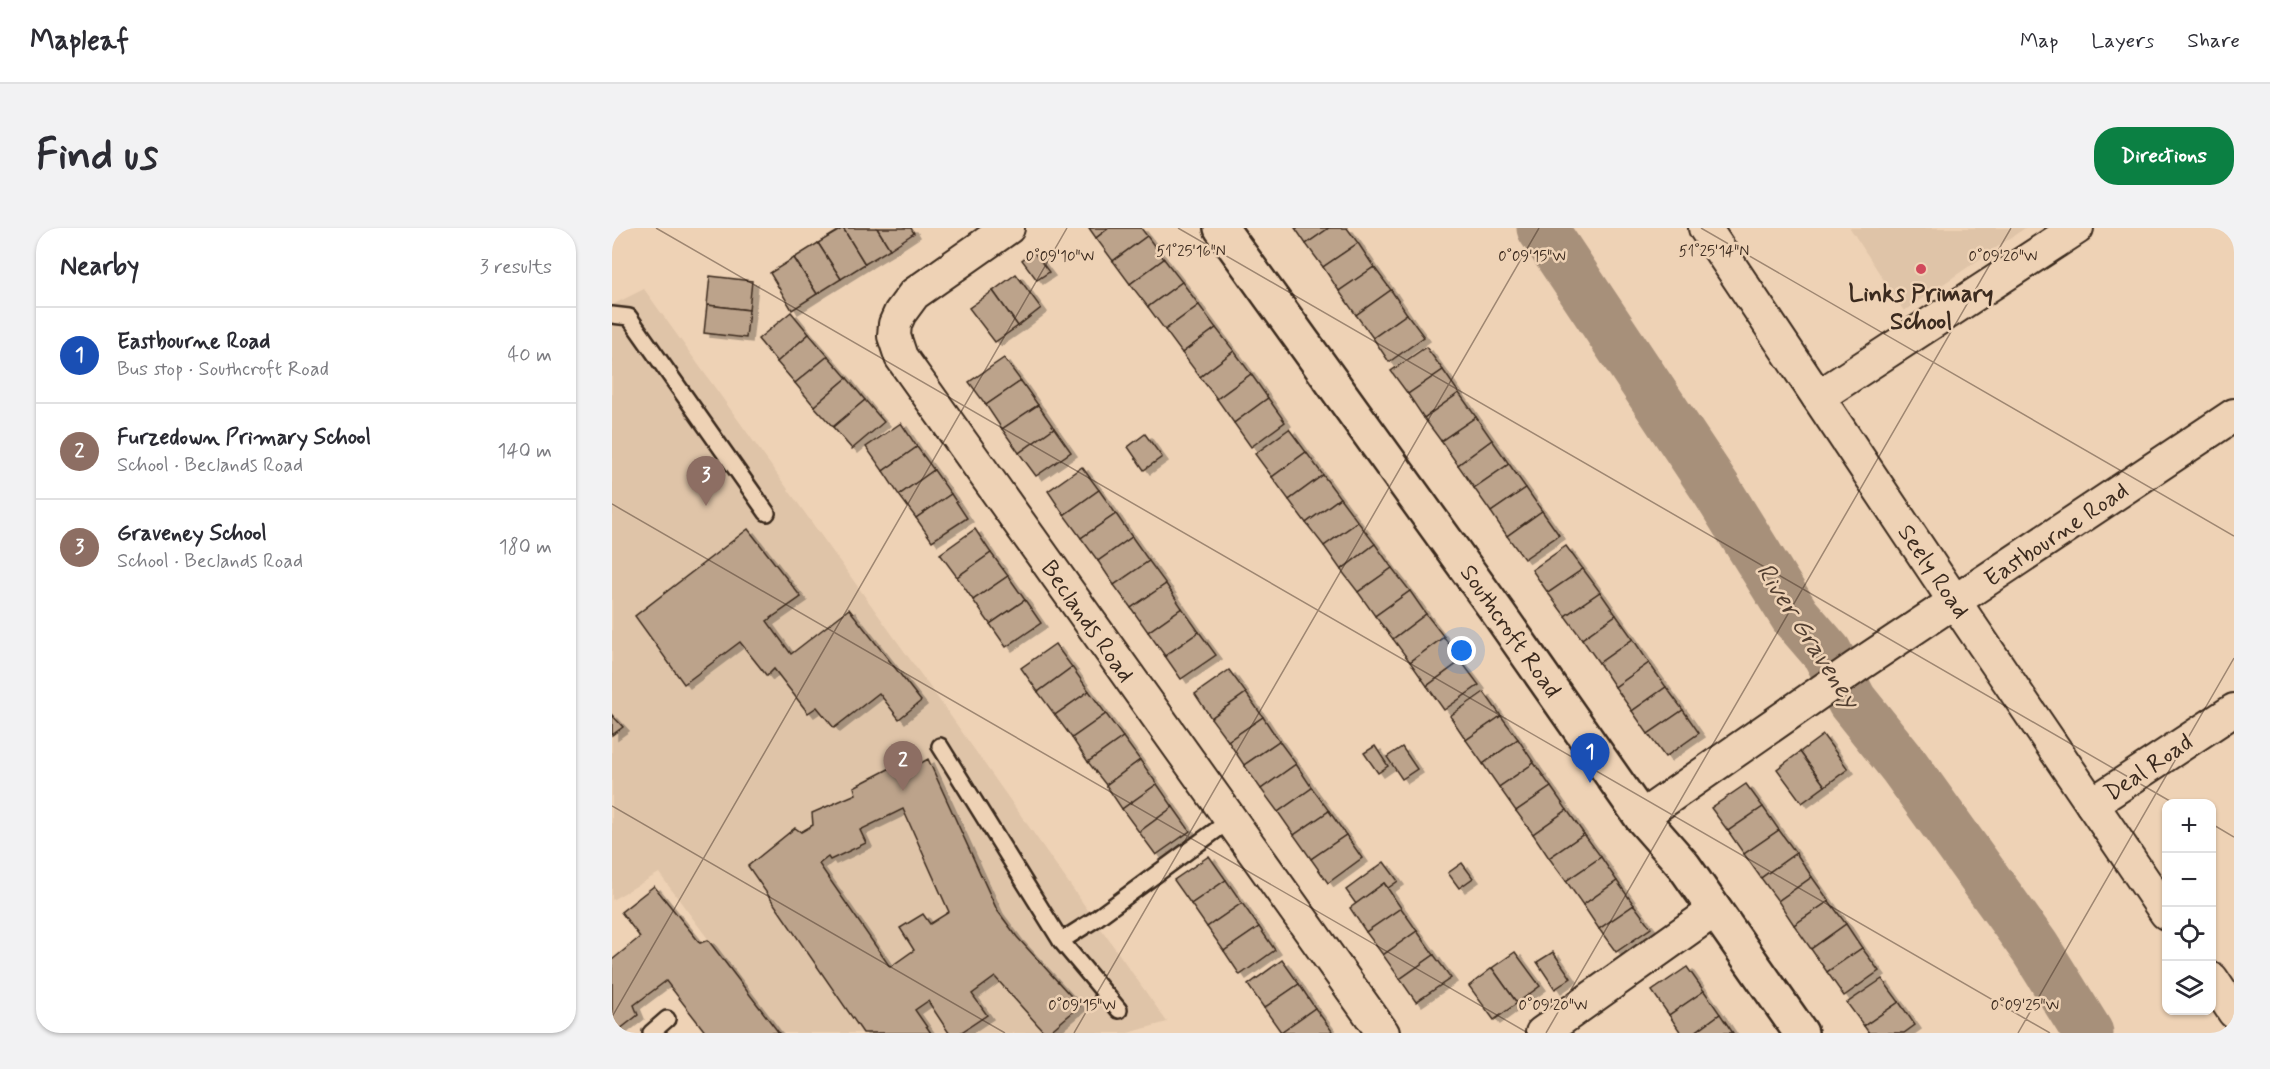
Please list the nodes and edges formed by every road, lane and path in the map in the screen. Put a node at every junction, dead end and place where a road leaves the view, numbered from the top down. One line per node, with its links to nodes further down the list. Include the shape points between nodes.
1 (1008, 228): 14 (street, Beclands Road, via 914,294 895,324 894,336 901,357)
2 (1221, 228): 13 (street, Southcroft Road, via 1500,614)
3 (1705, 228): 6 (street, Seely Road)
4 (2077, 228): 6 (street)
5 (612, 315): 8 (lane, via 629,316)
6 (1818, 397): 9 (street, Seely Road)
7 (2234, 415): 9 (street, Eastbourne Road)
8 (767, 513)
9 (1955, 602): 12 (street, Seely Road); 13 (street, Eastbourne Road)
10 (2234, 710): 12 (street, Deal Road)
11 (940, 746): 17 (lane)
12 (2092, 804): 15 (street, Seely Road)
13 (1641, 817): 16 (street, Southcroft Road)
14 (1230, 820): 17 (lane); 23 (street, Beclands Road)
15 (2162, 907)
16 (1715, 910): 24 (street); 25 (street, Southcroft Road)
17 (1061, 941): 20 (lane)
18 (2216, 986): 19 (street)
19 (2233, 1009)
20 (1119, 1010)
21 (667, 1019): 22 (lane)
22 (651, 1033)
23 (1383, 1033)
24 (1542, 1033)
25 (1801, 1033)

